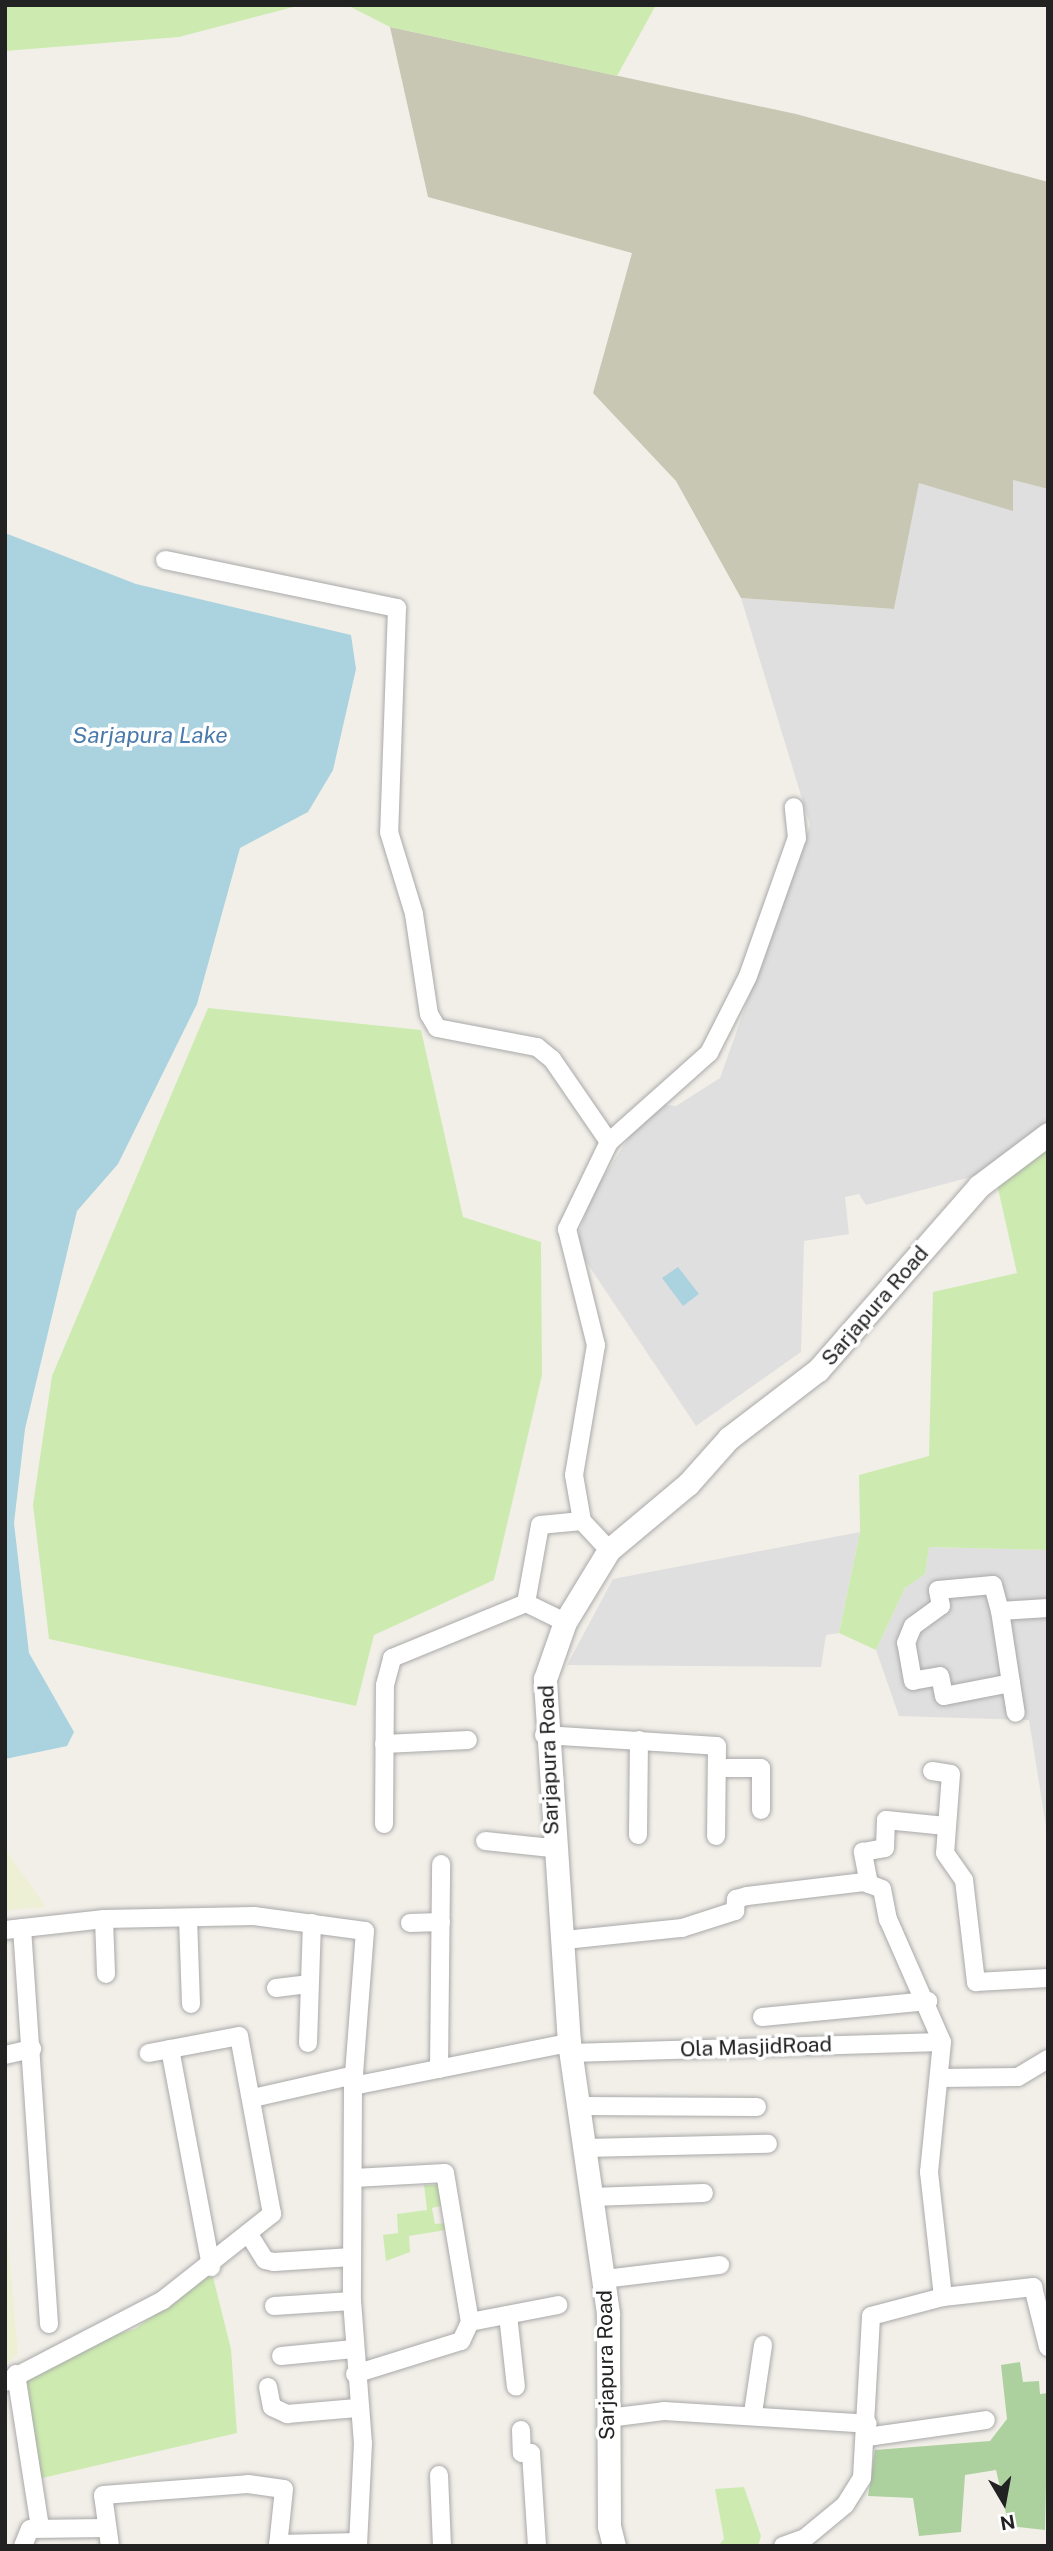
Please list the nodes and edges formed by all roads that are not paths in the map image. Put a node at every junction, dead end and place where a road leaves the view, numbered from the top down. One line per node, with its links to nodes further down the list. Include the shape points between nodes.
1 (165, 560): 4 (street, via 397,608 389,832 414,914 429,1014 437,1028 537,1047 552,1059)
2 (793, 807): 4 (street, via 797,838 748,976 709,1052)
3 (1048, 1134): 6 (street, Sarjapura Road, via 979,1186 818,1370 729,1438 688,1484)
4 (609, 1142): 5 (street, via 567,1229 596,1345 575,1475)
5 (582, 1521): 6 (street); 7 (street, via 540,1525)
6 (609, 1550): 10 (street, Sarjapura Road)
7 (526, 1603): 10 (street); 16 (street, via 416,1643 392,1658 384,1685)
8 (1048, 1608): 9 (street)
9 (1000, 1611): 11 (street); 11 (street, via 993,1586 938,1590 941,1606 913,1626 906,1643 913,1681 940,1676 944,1696)
10 (565, 1622): 13 (street, Sarjapura Road, via 545,1679)
11 (1011, 1683): 12 (street)
12 (1016, 1713)
13 (544, 1735): 15 (street); 25 (street, Sarjapura Road)
14 (468, 1740): 16 (street)
15 (639, 1740): 17 (street, via 717,1746); 22 (street)
16 (384, 1744): 20 (street)
17 (719, 1768): 19 (street, via 761,1768); 23 (street)
18 (932, 1771): 21 (street, via 951,1774)
19 (761, 1810)
20 (384, 1824)
21 (946, 1826): 27 (street, via 886,1820 885,1848 863,1852); 36 (street, via 945,1853 964,1880 976,1982)
22 (638, 1835)
23 (716, 1836)
24 (485, 1841): 25 (street)
25 (552, 1848): 34 (street, Sarjapura Road)
26 (441, 1864): 30 (street)
27 (869, 1884): 34 (street, via 747,1896 736,1899 734,1911 682,1928); 39 (street, via 882,1889 888,1919)
28 (188, 1918): 29 (street); 31 (street); 40 (street)
29 (104, 1919): 33 (street); 35 (street)
30 (440, 1922): 32 (street); 50 (street)
31 (312, 1923): 37 (street); 52 (street, via 365,1931)
32 (410, 1923)
33 (14, 1929): 45 (street)
34 (565, 1940): 44 (street, Sarjapura Road)
35 (106, 1974)
36 (1048, 1978)
37 (310, 1984): 38 (street); 43 (street)
38 (276, 1988)
39 (928, 2001): 41 (street); 42 (street)
40 (191, 2004)
41 (762, 2017)
42 (942, 2042): 44 (street, Ola MasjidRoad); 51 (street)
43 (308, 2043)
44 (570, 2048): 50 (street, Ola MasjidRoad); 54 (street, Sarjapura Road)
45 (32, 2049): 48 (street); 72 (street)
46 (170, 2049): 47 (street); 53 (street, via 239,2036); 64 (street)
47 (149, 2053)
48 (5, 2054)
49 (1048, 2059): 51 (street, via 1018,2077)
50 (439, 2069): 52 (street, Ola MasjidRoad)
51 (940, 2078): 66 (street, via 929,2172)
52 (354, 2081): 53 (street, Ola MasjidRoad); 58 (street)
53 (253, 2098): 61 (street, via 272,2214)
54 (581, 2106): 55 (street); 57 (street, Sarjapura Road)
55 (757, 2107)
56 (768, 2144): 57 (street)
57 (585, 2148): 60 (street, Sarjapura Road)
58 (354, 2178): 62 (street); 71 (street, via 445,2173)
59 (704, 2193): 60 (street)
60 (592, 2197): 65 (street, Sarjapura Road)
61 (250, 2236): 62 (street, via 265,2260); 64 (street)
62 (352, 2257): 67 (street)
63 (720, 2265): 65 (street)
64 (211, 2267): 78 (street, via 163,2300)
65 (604, 2279): 83 (street, Sarjapura Road)
66 (943, 2297): 74 (street, via 1033,2287); 86 (street, via 871,2316)
67 (352, 2301): 69 (street); 75 (street)
68 (558, 2305): 70 (street)
69 (274, 2306)
70 (508, 2315): 71 (street); 80 (street)
71 (470, 2322): 77 (street, via 461,2341)
72 (49, 2324)
73 (763, 2345): 82 (street)
74 (1048, 2347)
75 (354, 2349): 76 (street); 77 (street)
76 (281, 2356)
77 (355, 2374): 81 (street)
78 (10, 2378): 88 (street)
79 (268, 2387): 81 (street, via 272,2407 287,2414)
80 (516, 2387)
81 (357, 2408): 90 (street, via 363,2443)
82 (753, 2413): 83 (street, via 664,2411); 86 (street)
83 (608, 2418): 95 (street, Sarjapura Road)
84 (986, 2420): 86 (street)
85 (521, 2430): 94 (street, via 522,2453 531,2454)
86 (868, 2430): 96 (street, via 863,2478 845,2505 805,2538)
87 (439, 2475): 93 (street)
88 (40, 2526): 89 (street); 92 (street, via 30,2529)
89 (108, 2537): 91 (street, via 103,2496 248,2484 284,2489)
90 (358, 2544): 91 (street)
91 (278, 2545)
92 (23, 2546)
93 (442, 2546)
94 (537, 2546)
95 (614, 2546)
96 (783, 2546)

